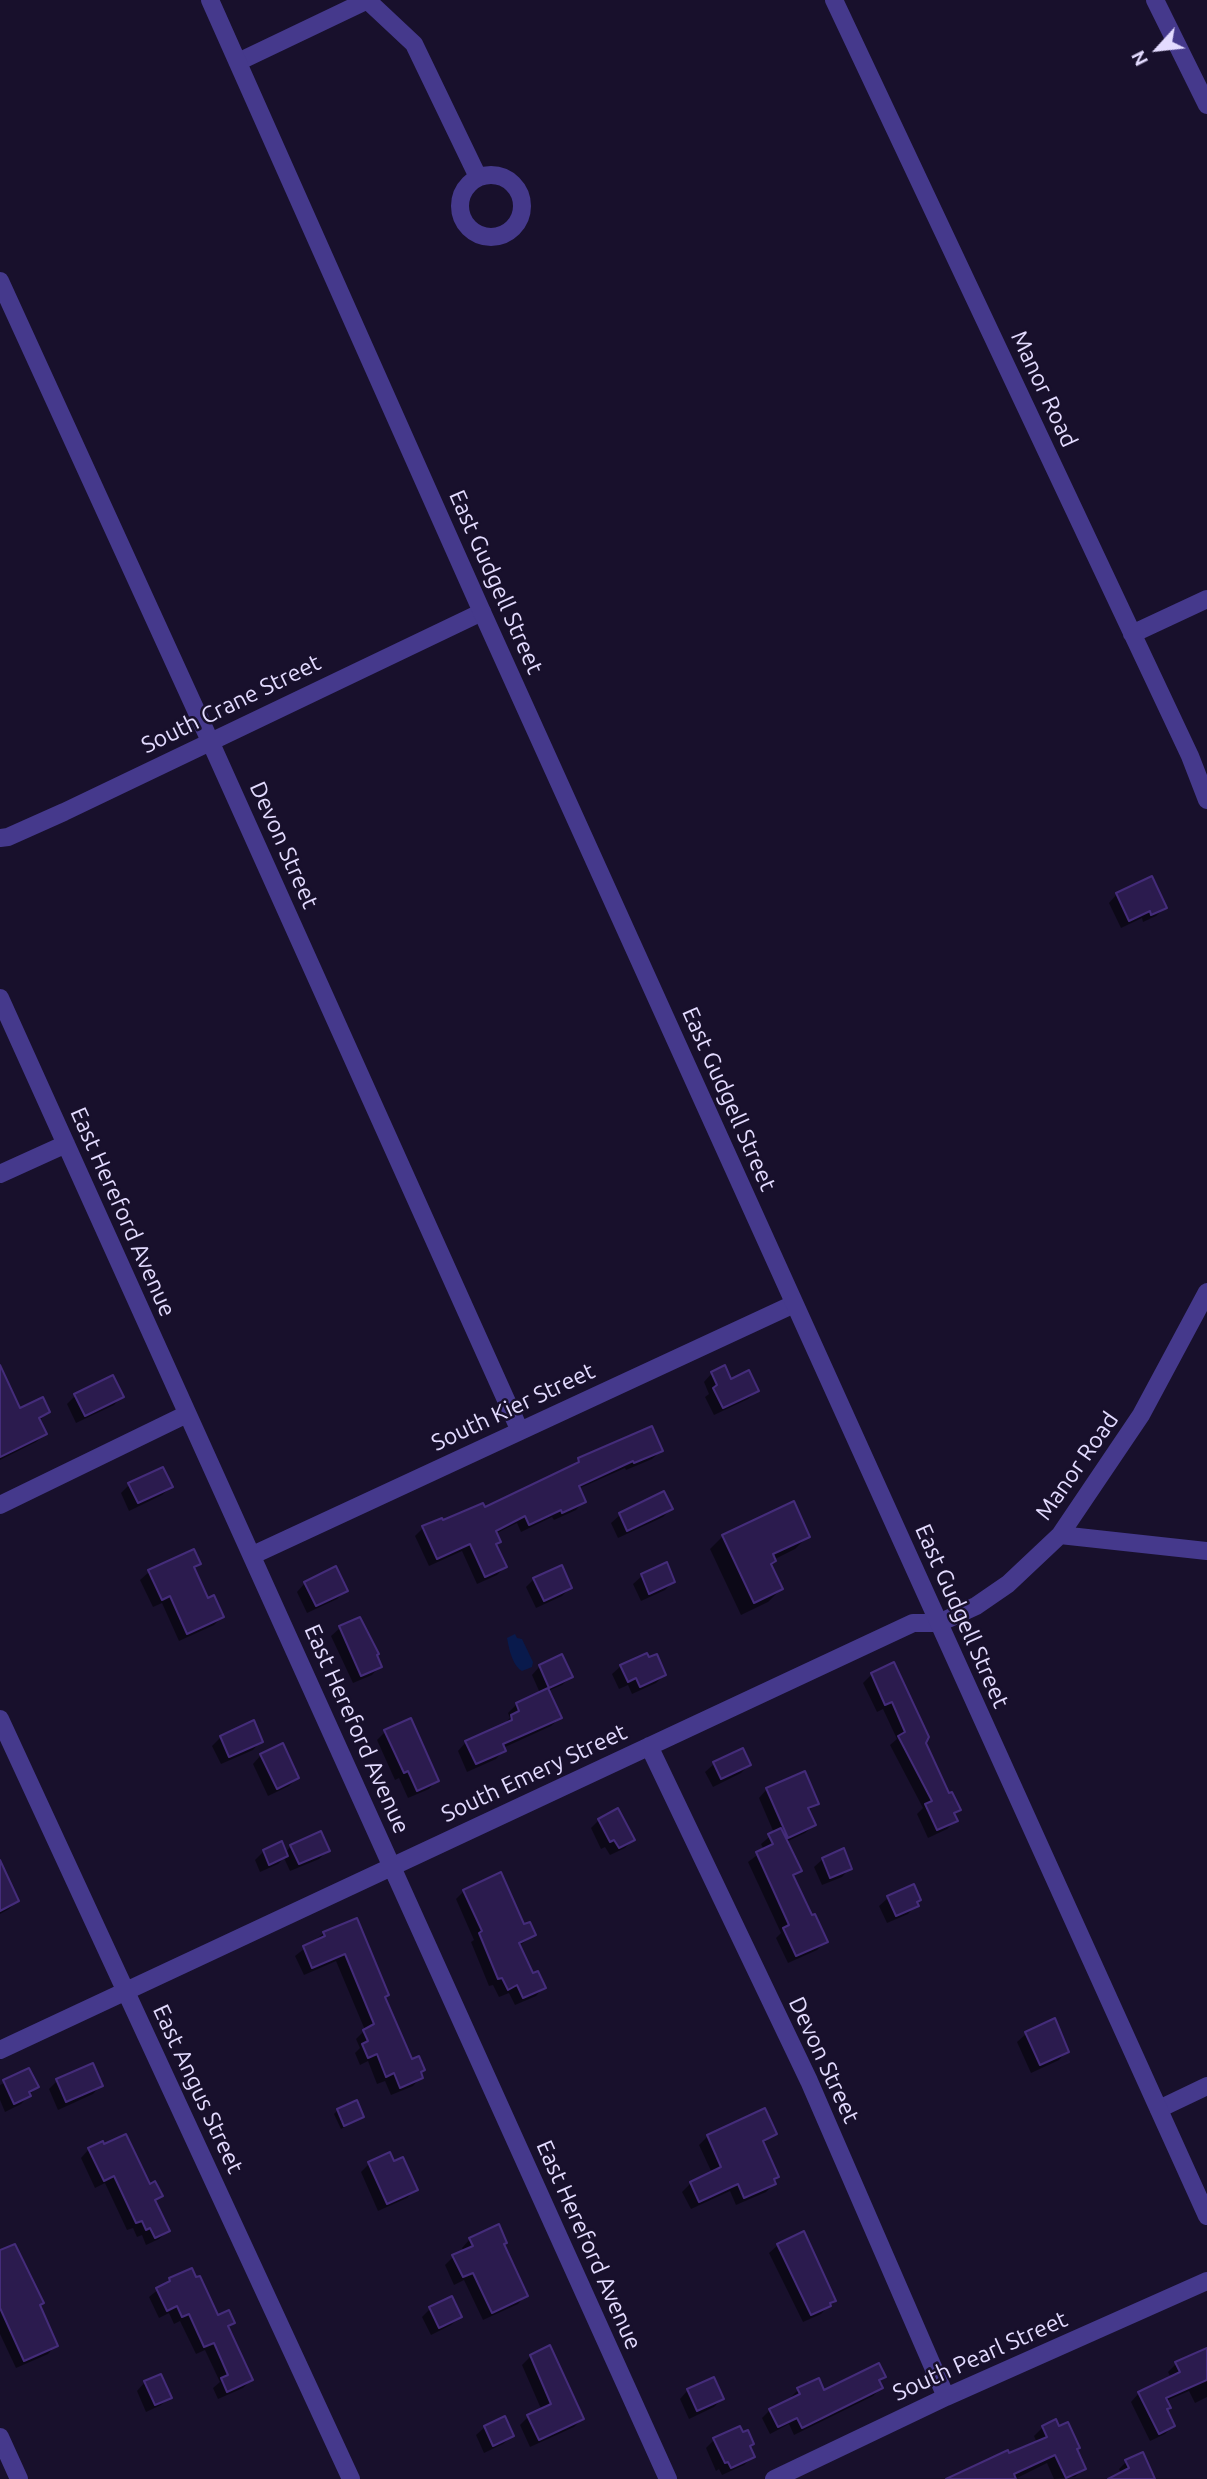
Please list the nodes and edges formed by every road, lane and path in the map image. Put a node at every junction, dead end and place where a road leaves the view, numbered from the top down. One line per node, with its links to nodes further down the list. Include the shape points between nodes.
1 (210, 0): 5 (street, East Gudgell Street)
2 (367, 0): 5 (street); 7 (street, via 414,44)
3 (834, 0): 11 (street, Manor Road)
4 (1155, 0): 6 (street)
5 (238, 62): 10 (street, East Gudgell Street)
6 (1207, 105)
7 (478, 177)
8 (0, 281): 12 (street, Devon Street)
9 (1207, 599): 11 (street)
10 (482, 612): 12 (street, South Crane Street); 19 (street, East Gudgell Street)
11 (1132, 634): 13 (street, Manor Road)
12 (211, 741): 14 (street, South Crane Street); 21 (street, Devon Street)
13 (1207, 800)
14 (0, 838)
15 (0, 998): 16 (street, East Hereford Avenue)
16 (66, 1144): 17 (street); 20 (street, East Hereford Avenue)
17 (0, 1174)
18 (1207, 1292): 23 (street, Manor Road, via 1141,1415)
19 (794, 1304): 21 (street, South Kier Street); 26 (street, East Gudgell Street)
20 (187, 1414): 22 (street); 25 (street, East Hereford Avenue)
21 (520, 1431): 25 (street, South Kier Street)
22 (0, 1505)
23 (1060, 1535): 24 (street); 26 (street, Manor Road, via 1008,1584)
24 (1207, 1551)
25 (253, 1555): 29 (street, East Hereford Avenue)
26 (939, 1623): 28 (street, South Emery Street, via 913,1623); 33 (street, East Gudgell Street)
27 (0, 1719): 30 (street, East Angus Street)
28 (649, 1746): 29 (street, South Emery Street); 36 (street, Devon Street, via 809,2081)
29 (392, 1868): 30 (street, South Emery Street); 40 (street, East Hereford Avenue)
30 (126, 1991): 31 (street, South Emery Street); 39 (street, East Angus Street)
31 (0, 2050)
32 (1207, 2086): 33 (street)
33 (1159, 2109): 34 (street, East Gudgell Street)
34 (1207, 2216)
35 (1207, 2281): 36 (street, South Pearl Street)
36 (946, 2398): 41 (street, South Pearl Street)
37 (0, 2437): 38 (street)
38 (19, 2479)
39 (351, 2479)
40 (668, 2479)
41 (774, 2479)

